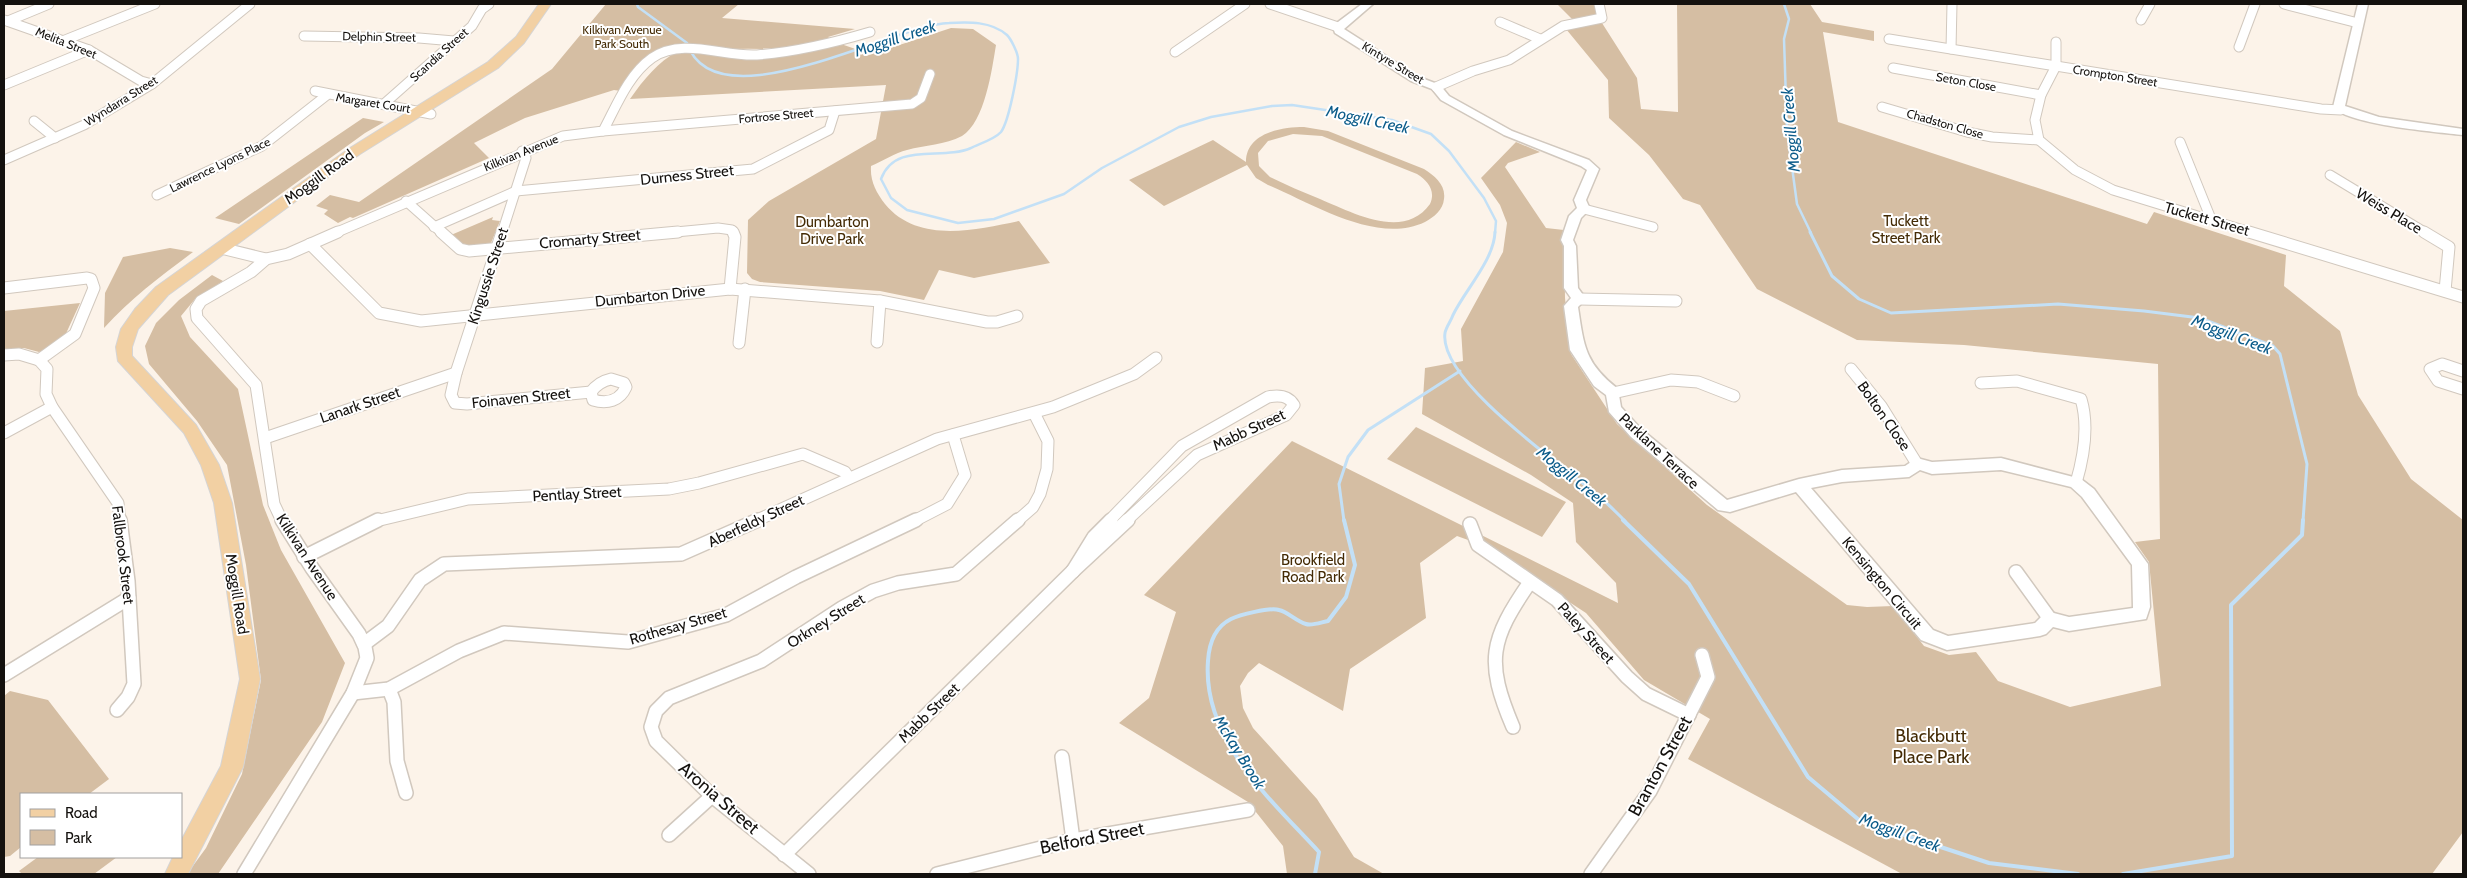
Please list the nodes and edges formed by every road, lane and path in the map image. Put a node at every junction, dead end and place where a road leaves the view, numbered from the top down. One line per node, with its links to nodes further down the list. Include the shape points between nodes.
1 (48, 4): 17 (street)
2 (155, 4): 25 (street)
3 (250, 4): 35 (street, Wyndarra Street)
4 (489, 4): 26 (street, Scandia Street, via 472,26)
5 (544, 4): 45 (main road, Moggill Road, via 520,40 505,55)
6 (555, 4): 45 (main road, Moggill Road, via 532,38 510,60 482,82)
7 (1245, 4): 31 (street)
8 (1270, 4): 20 (street, Kintyre Street)
9 (1368, 4): 20 (street)
10 (1600, 4): 24 (street, via 1602,18 1563,26)
11 (1952, 4): 29 (street)
12 (2150, 4): 16 (street)
13 (2255, 4): 28 (street)
14 (2284, 4): 19 (street)
15 (2363, 4): 19 (street)
16 (2142, 20)
17 (6, 21): 25 (street, Melita Street)
18 (1500, 22): 24 (street)
19 (2358, 23): 43 (street, via 2338,105)
20 (1338, 27): 37 (street, Kintyre Street, via 1339,31 1414,79)
21 (870, 32): 47 (street, via 840,42 753,55 689,48 663,53 641,69)
22 (304, 36): 26 (street, Delphin Street)
23 (1889, 38): 29 (street, Crompton Street)
24 (1540, 39): 37 (street, via 1509,60)
25 (65, 40): 30 (street, Melita Street)
26 (454, 41): 41 (street, Scandia Street)
27 (2056, 42): 32 (street)
28 (2239, 47)
29 (1951, 49): 32 (street, Crompton Street)
30 (89, 50): 35 (street, Melita Street, via 141,81); 36 (street)
31 (1175, 52)
32 (2056, 66): 40 (street); 43 (street, Crompton Street)
33 (1892, 68): 40 (street, Seton Close)
34 (930, 74): 44 (street, Fortrose Street, via 921,98 912,104)
35 (152, 84): 49 (street, Wyndarra Street, via 84,125)
36 (4, 85)
37 (1436, 86): 58 (street, Kintyre Street, via 1445,98 1508,133 1593,169 1580,200)
38 (315, 92): 39 (street, Margaret Court)
39 (327, 95): 41 (street, Margaret Court); 56 (street, Lawrence Lyons Place, via 308,106 262,146)
40 (2040, 95): 50 (street, via 2035,120)
41 (385, 103): 45 (street, Margaret Court)
42 (1882, 107): 50 (street, Chadston Close, via 1967,132)
43 (2341, 110): 48 (street, via 2376,119)
44 (835, 111): 47 (street, Fortrose Street); 55 (street, Durness Street, via 829,130 771,162 753,168)
45 (425, 112): 64 (main road, Moggill Road, via 354,151)
46 (34, 121): 49 (street)
47 (603, 131): 52 (street, Kilkivan Avenue, via 563,136)
48 (2463, 132)
49 (55, 138): 53 (street, Wyndarra Street)
50 (2039, 140): 59 (street, Tuckett Street, via 2075,170 2113,190)
51 (2180, 142): 59 (street)
52 (522, 151): 55 (street, Kingussie Street, via 526,158); 57 (street, Kilkivan Avenue)
53 (4, 160)
54 (2330, 175): 69 (street, Weiss Place, via 2449,247)
55 (516, 192): 60 (street, Durness Street); 63 (street, Kingussie Street)
56 (157, 195)
57 (406, 201): 60 (street, Cromarty Street); 62 (street, Kilkivan Avenue)
58 (1584, 209): 61 (street); 71 (street, via 1575,216 1567,240 1571,288)
59 (2211, 219): 69 (street, Tuckett Street)
60 (434, 227): 63 (street, Cromarty Street, via 460,249)
61 (1653, 227)
62 (310, 244): 65 (street, Kilkivan Avenue, via 278,258); 74 (street, Dumbarton Drive, via 379,314 421,321)
63 (497, 248): 67 (street, Cromarty Street, via 718,228 732,230 735,237); 74 (street, Kingussie Street)
64 (227, 249): 65 (street, Kilkivan Avenue); 121 (main road, Moggill Road, via 162,291 140,312 129,329 123,350 124,358 132,368 190,429 210,465 222,504 250,679 232,767)
65 (266, 259): 94 (street, Kilkivan Avenue, via 251,272 201,301 196,309 198,318 256,385)
66 (4, 288): 80 (street, via 87,278 94,282 75,334)
67 (730, 289): 68 (street, Dumbarton Drive); 74 (street, Dumbarton Drive)
68 (745, 289): 72 (street, Dumbarton Drive); 77 (street)
69 (2446, 291): 70 (street, Tuckett Street)
70 (2463, 297)
71 (1579, 299): 73 (street); 87 (street, Parklane Terrace, via 1571,306 1577,350 1599,382)
72 (880, 301): 75 (street, Dumbarton Drive, via 987,322); 76 (street)
73 (1676, 301)
74 (475, 315): 83 (street, Kingussie Street)
75 (1017, 316)
76 (877, 342)
77 (739, 343)
78 (4, 355): 80 (street, via 33,356)
79 (1156, 358): 91 (street, Aberfeldy Street, via 1134,374)
80 (39, 360): 90 (street, Fallbrook Street, via 47,369 46,394)
81 (1851, 369): 95 (street, Bolton Close, via 1881,406)
82 (2463, 371): 85 (street, via 2442,364 2430,369 2438,381)
83 (456, 373): 89 (street, Kingussie Street, via 451,395); 94 (street, Lanark Street)
84 (1981, 383): 97 (street, via 2017,380 2080,399 2085,409 2081,470)
85 (2463, 390)
86 (590, 392): 89 (street, Foinaven Street, via 467,404)
87 (1613, 393): 88 (street, via 1671,380 1698,382); 98 (street, Parklane Terrace, via 1614,408 1636,433 1717,503 1730,506)
88 (1734, 396)
89 (453, 402)
90 (52, 408): 92 (street); 104 (street, Fallbrook Street, via 118,502)
91 (1034, 412): 93 (street, Aberfeldy Street); 112 (street, Orkney Street, via 1049,444 1037,501 963,570 873,591 761,661 668,698)
92 (4, 433)
93 (952, 435): 96 (street, Aberfeldy Street); 109 (street, Rothesay Street, via 965,475 947,504 796,576 726,615 628,642 504,633 459,651)
94 (265, 438): 100 (street, Kilkivan Avenue, via 274,504)
95 (1917, 464): 97 (street, via 1932,468 2001,464); 98 (street, via 1910,471 1842,476)
96 (849, 478): 100 (street, Pentlay Street, via 845,472 803,454 669,489 468,499 380,519); 106 (street, Aberfeldy Street, via 681,554 444,564 420,578 395,618)
97 (2076, 483): 105 (street, via 2088,493 2140,564 2142,607 2140,614 2134,616 2070,624)
98 (1800, 485): 105 (street, Kensington Circuit, via 1927,635 1947,643 2040,629)
99 (1470, 524): 103 (street, Paley Street, via 1478,545)
100 (304, 557): 106 (street, Kilkivan Avenue)
101 (1073, 572): 101 (street, Mabb Street, via 1094,537 1182,446 1268,397 1278,395 1291,400 1294,405 1286,415 1198,456); 122 (street, Mabb Street)
102 (2016, 572): 105 (street)
103 (1530, 582): 113 (street, Paley Street, via 1558,600 1646,694); 114 (street, via 1501,625 1494,651 1499,696)
104 (129, 598): 108 (street); 111 (street, Fallbrook Street, via 134,684)
105 (2050, 619)
106 (364, 644): 110 (street, via 367,661)
107 (1702, 655): 113 (street, Branton Street, via 1708,677)
108 (4, 675)
109 (389, 689): 110 (street, Rothesay Street); 116 (street, via 394,702 397,762)
110 (353, 693): 127 (street)
111 (117, 710)
112 (656, 710): 117 (street, Aronia Street, via 651,727 656,742)
113 (1689, 715): 124 (street, Branton Street, via 1650,791)
114 (1513, 727)
115 (1062, 757): 120 (street)
116 (406, 793)
117 (712, 796): 119 (street); 122 (street, Aronia Street)
118 (1248, 810): 120 (street, Belford Street)
119 (669, 835)
120 (1072, 840): 129 (street, Belford Street)
121 (185, 851): 126 (main road, Moggill Road)
122 (784, 854): 128 (street, Aronia Street)
123 (180, 858): 125 (main road, Moggill Road)
124 (1590, 873)
125 (167, 874)
126 (176, 874)
127 (244, 874)
128 (809, 874)
129 (937, 874)

